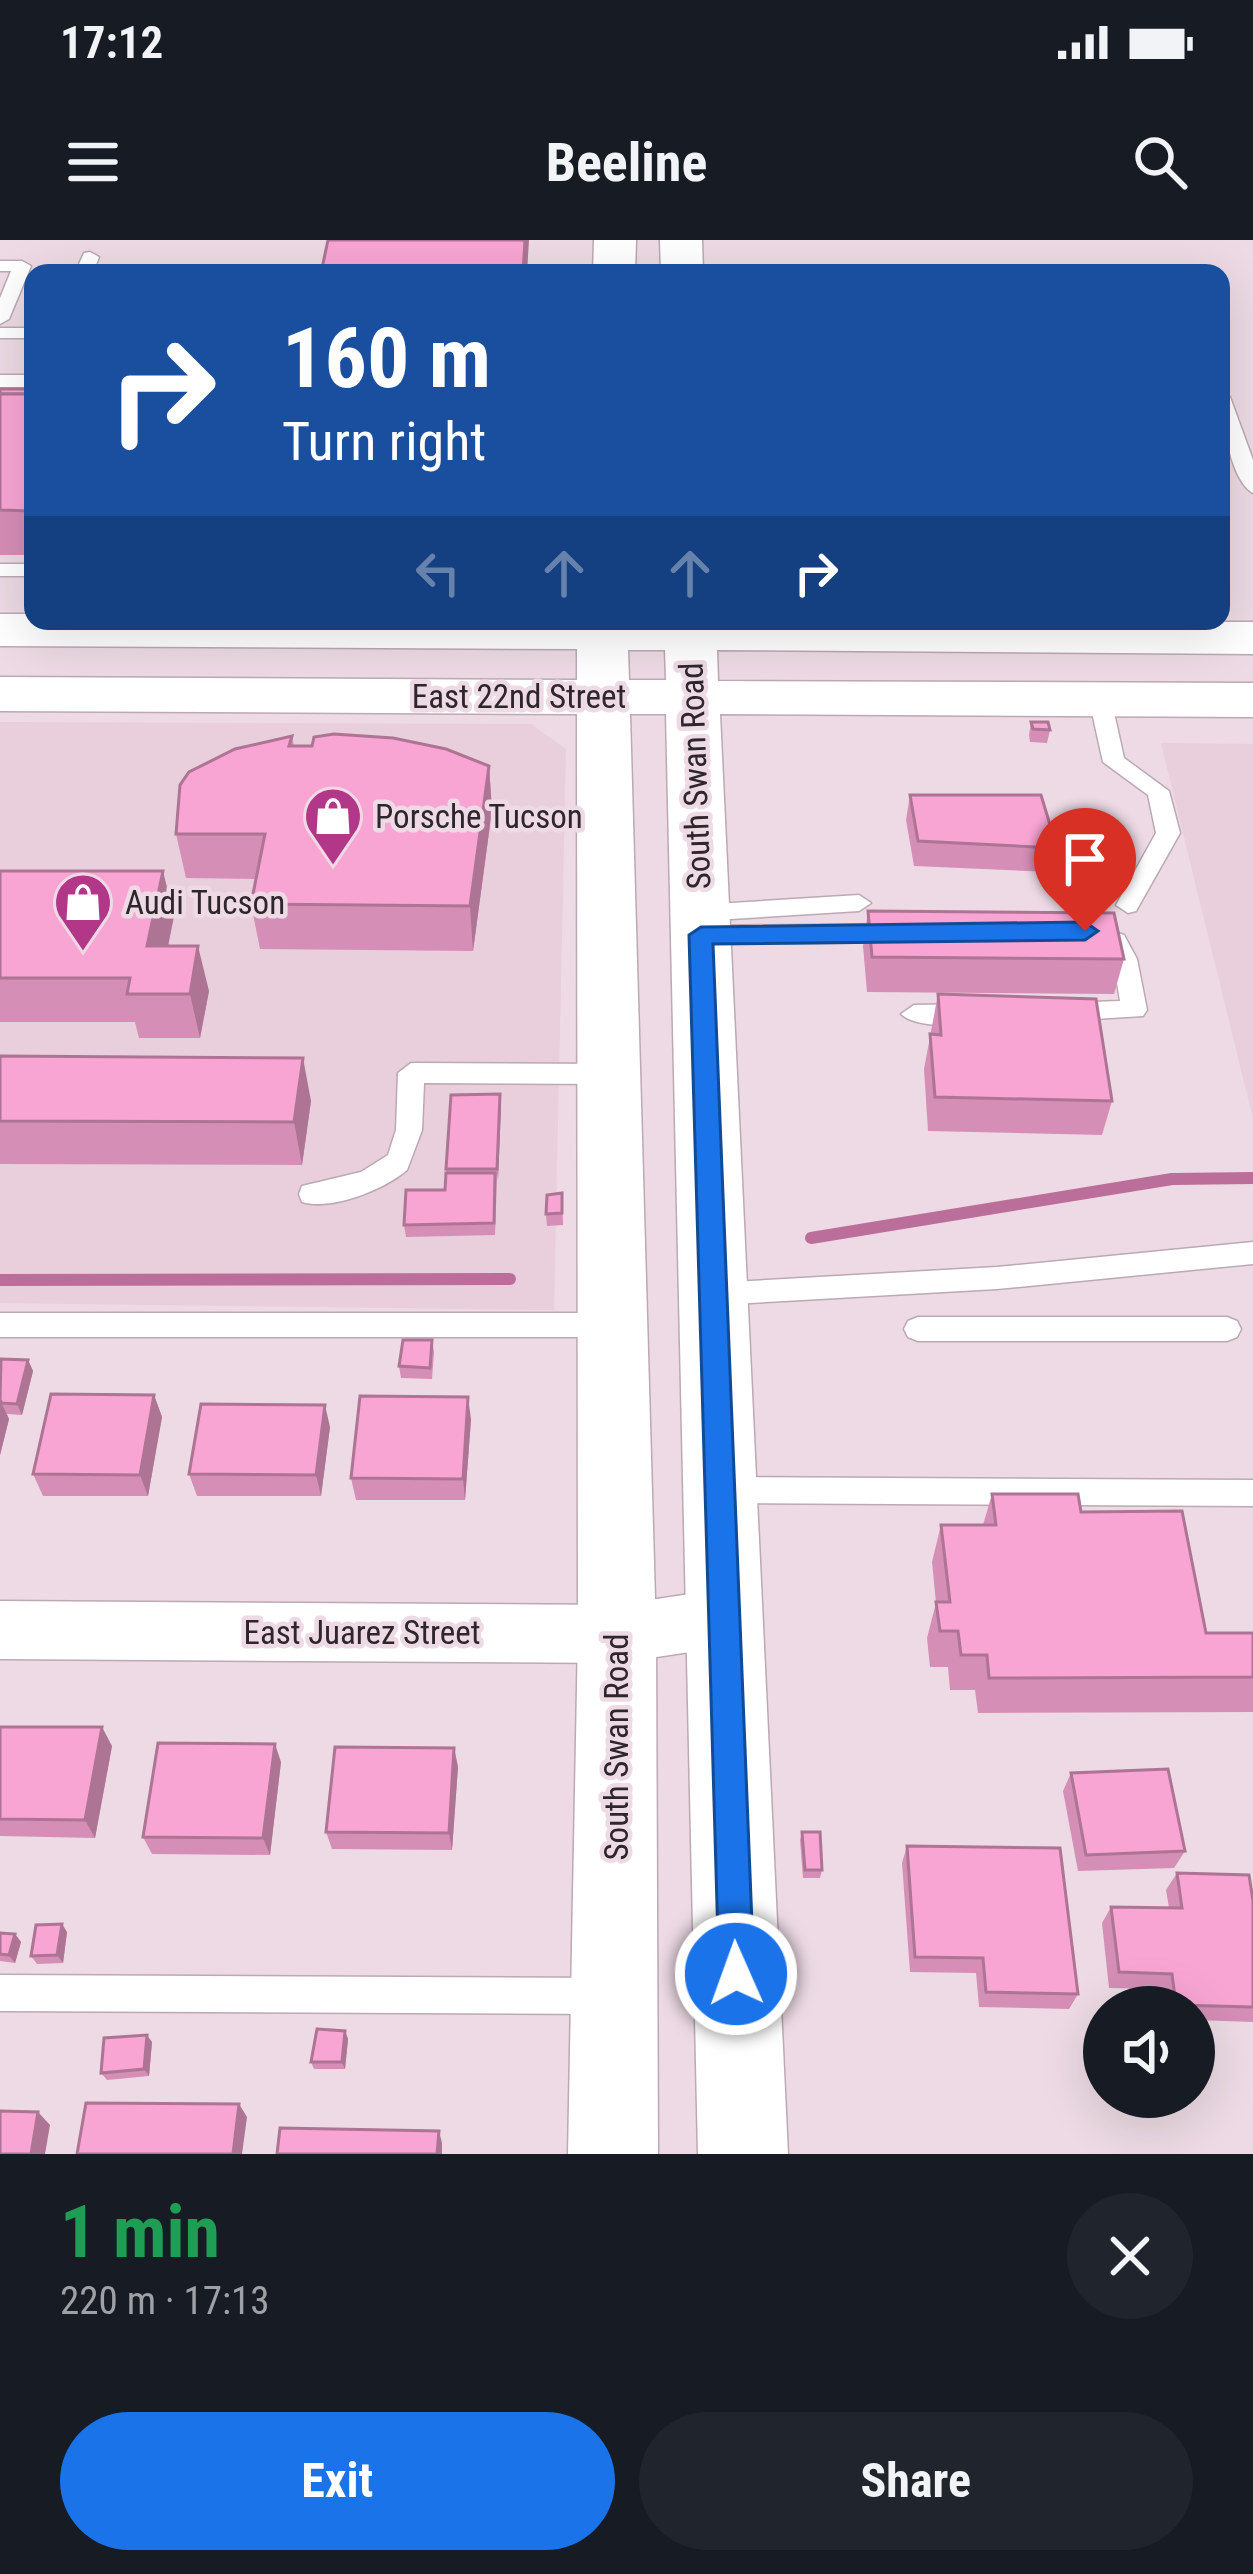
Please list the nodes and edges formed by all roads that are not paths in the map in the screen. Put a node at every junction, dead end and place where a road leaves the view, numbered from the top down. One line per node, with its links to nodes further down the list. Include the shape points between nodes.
1 (0, 266): 2 (lane, via 22,266)
2 (0, 319)
3 (1230, 423): 4 (lane)
4 (1253, 488)
5 (497, 630): 8 (main road, East 22nd Street)
6 (1159, 630): 7 (main road, East 22nd Street); 9 (main road, East 22nd Street)
7 (1253, 638)
8 (602, 651): 9 (main road, East 22nd Street); 10 (main road, East 22nd Street); 21 (main road, South Swan Road)
9 (691, 651): 11 (main road, East 22nd Street); 15 (main road, South Swan Road)
10 (0, 694)
11 (1100, 699): 12 (main road, East 22nd Street); 14 (lane, via 1114,763 1158,791 1168,832)
12 (1253, 700)
13 (859, 903): 15 (lane)
14 (1129, 905)
15 (700, 924): 17 (lane); 24 (main road, South Swan Road)
16 (1063, 931): 18 (lane, via 1115,941 1134,1010)
17 (925, 933)
18 (1046, 1012)
19 (1002, 1013): 20 (lane)
20 (914, 1015)
21 (608, 1074): 22 (lane, via 411,1072 403,1161 370,1183); 26 (main road, South Swan Road)
22 (313, 1194)
23 (1253, 1252): 24 (lane)
24 (714, 1294): 29 (main road, South Swan Road)
25 (0, 1325): 26 (lane)
26 (612, 1325): 33 (main road, South Swan Road)
27 (918, 1329): 28 (lane)
28 (1227, 1330)
29 (723, 1490): 30 (lane); 31 (main road, South Swan Road)
30 (1253, 1492)
31 (723, 1618): 33 (street, East Juarez Street); 37 (main road, South Swan Road)
32 (0, 1630): 33 (street, East Juarez Street)
33 (616, 1634): 35 (main road, South Swan Road)
34 (0, 1994): 35 (lane)
35 (614, 1996): 36 (main road, South Swan Road)
36 (613, 2154)
37 (743, 2154)

